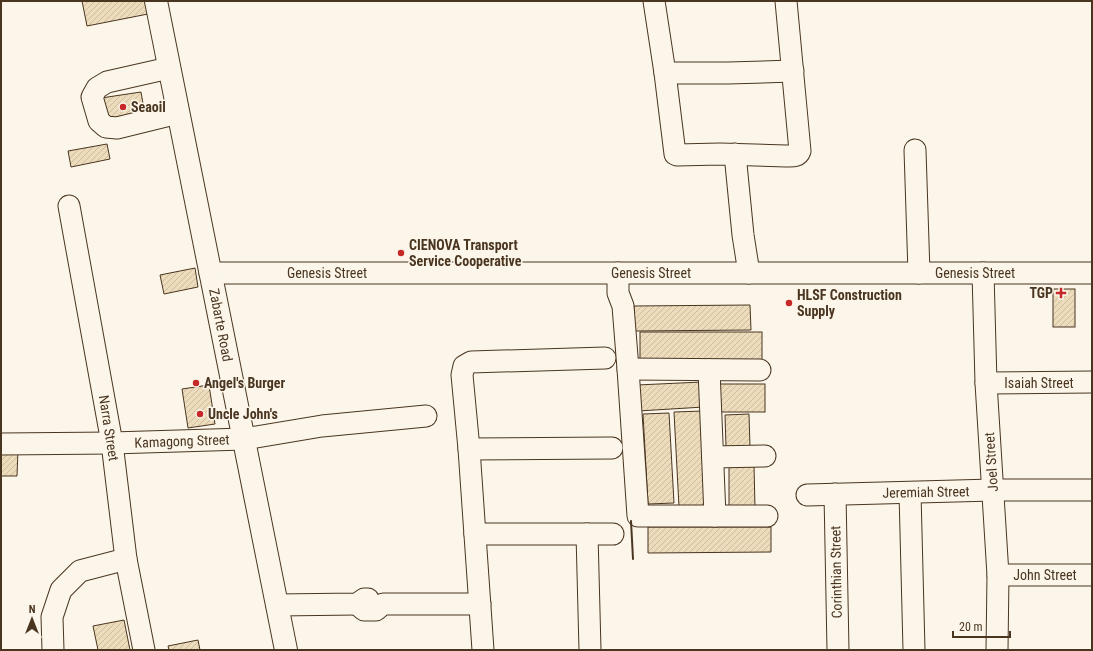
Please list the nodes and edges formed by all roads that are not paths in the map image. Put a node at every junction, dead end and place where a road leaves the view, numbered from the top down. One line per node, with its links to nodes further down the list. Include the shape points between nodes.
1 (156, 1): 4 (main road, Zabarte Road)
2 (654, 1): 6 (street)
3 (786, 1): 5 (street)
4 (169, 68): 7 (main road, Zabarte Road); 7 (street, via 107,82 97,88 92,97 99,121 106,127 117,128)
5 (793, 71): 6 (street); 9 (street, via 799,154)
6 (665, 73): 9 (street, via 675,154)
7 (178, 112): 11 (main road, Zabarte Road)
8 (915, 150): 14 (street)
9 (735, 154): 13 (street)
10 (69, 206): 25 (street, Narra Street)
11 (210, 273): 12 (street, Genesis Street); 24 (main road, Zabarte Road)
12 (622, 273): 13 (street, Genesis Street); 18 (street, via 618,293 623,306)
13 (749, 273): 14 (street, Genesis Street)
14 (919, 273): 15 (street, Genesis Street)
15 (983, 273): 16 (street, Genesis Street); 22 (street, Joel Street)
16 (1092, 273)
17 (605, 358): 28 (street, via 471,362 464,366 462,376)
18 (628, 369): 19 (street); 36 (street, via 638,516)
19 (709, 370): 20 (street); 30 (street)
20 (760, 370)
21 (1092, 382): 22 (street, Isaiah Street)
22 (986, 383): 31 (street, Joel Street)
23 (426, 416): 24 (street, Kamagong Street, via 322,426)
24 (244, 439): 25 (street, Kamagong Street); 45 (main road, Zabarte Road)
25 (112, 443): 26 (street, Kamagong Street); 41 (street, Narra Street)
26 (1, 444)
27 (612, 448): 28 (street)
28 (469, 449): 38 (street)
29 (765, 456): 30 (street)
30 (713, 457): 36 (street)
31 (993, 490): 32 (street, Jeremiah Street); 33 (street, Jeremiah Street); 42 (street, Joel Street)
32 (1092, 490)
33 (910, 492): 34 (street, Jeremiah Street); 52 (street)
34 (835, 494): 35 (street, Jeremiah Street); 51 (street, Corinthian Street)
35 (807, 495)
36 (715, 516): 37 (street)
37 (767, 516)
38 (475, 534): 39 (street); 44 (street)
39 (587, 534): 40 (street); 50 (street)
40 (614, 534)
41 (126, 559): 46 (street, via 80,571 61,590 52,617); 47 (street, Narra Street)
42 (998, 575): 43 (street, John Street); 53 (street, Joel Street)
43 (1092, 576)
44 (480, 604): 45 (street, via 383,604 376,599 364,599 357,604); 49 (street)
45 (277, 605): 48 (main road, Zabarte Road)
46 (53, 650)
47 (144, 650)
48 (286, 650)
49 (483, 650)
50 (590, 650)
51 (838, 650)
52 (914, 650)
53 (997, 650)

